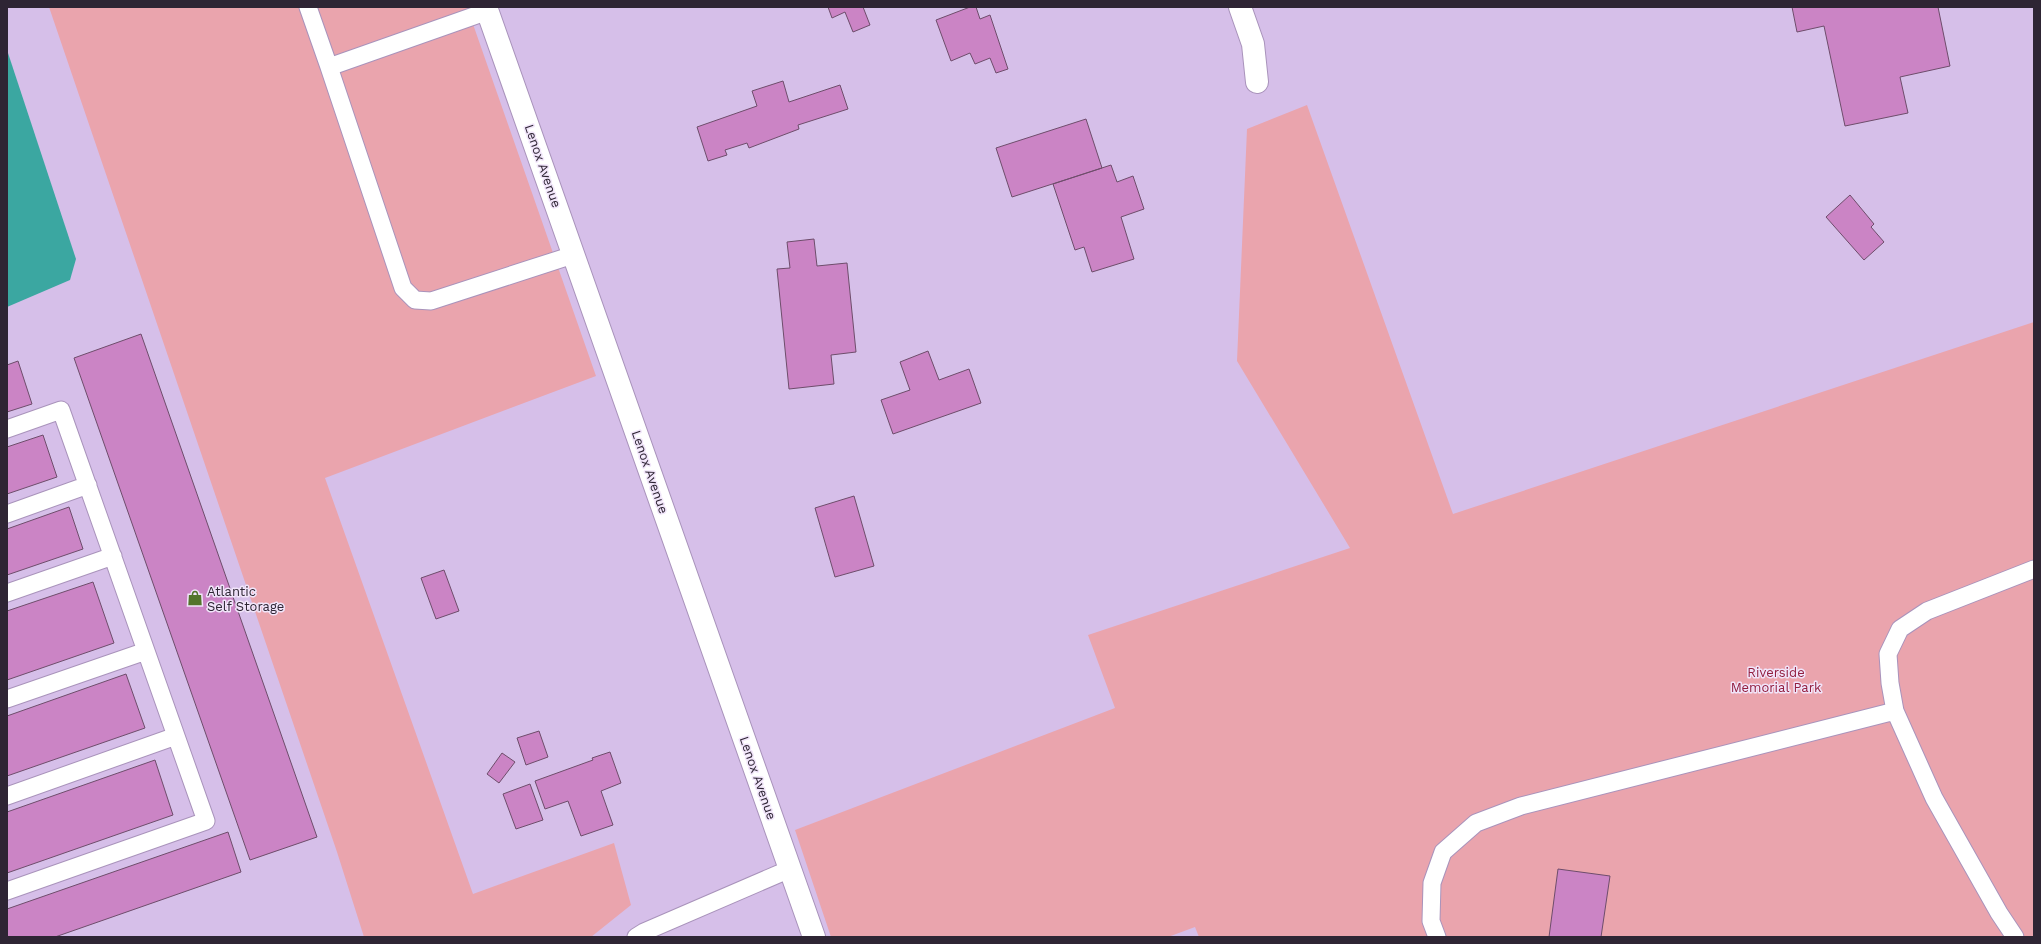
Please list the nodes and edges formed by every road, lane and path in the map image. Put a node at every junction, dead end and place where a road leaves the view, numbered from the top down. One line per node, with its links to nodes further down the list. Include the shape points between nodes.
1 (308, 7): 4 (lane)
2 (1240, 7): 5 (street, via 1253,44)
3 (487, 9): 4 (lane); 6 (street, Lenox Avenue)
4 (329, 67): 6 (lane, via 403,288 415,300 431,301)
5 (1257, 82)
6 (573, 255): 18 (street, Lenox Avenue)
7 (7, 429): 8 (lane, via 61,410)
8 (88, 485): 9 (lane); 10 (lane)
9 (7, 514)
10 (113, 556): 12 (lane); 13 (lane)
11 (2034, 569): 15 (lane, via 1927,611 1900,629 1888,654)
12 (7, 593)
13 (146, 651): 14 (lane); 16 (lane)
14 (7, 699)
15 (1895, 711): 22 (lane, via 1521,806 1476,823 1443,852 1432,883 1431,921); 23 (lane, via 1934,798)
16 (176, 736): 17 (lane); 19 (lane, via 206,821)
17 (7, 796)
18 (790, 869): 20 (lane); 21 (street, Lenox Avenue)
19 (7, 891)
20 (636, 937)
21 (814, 937)
22 (1437, 937)
23 (2015, 937)

